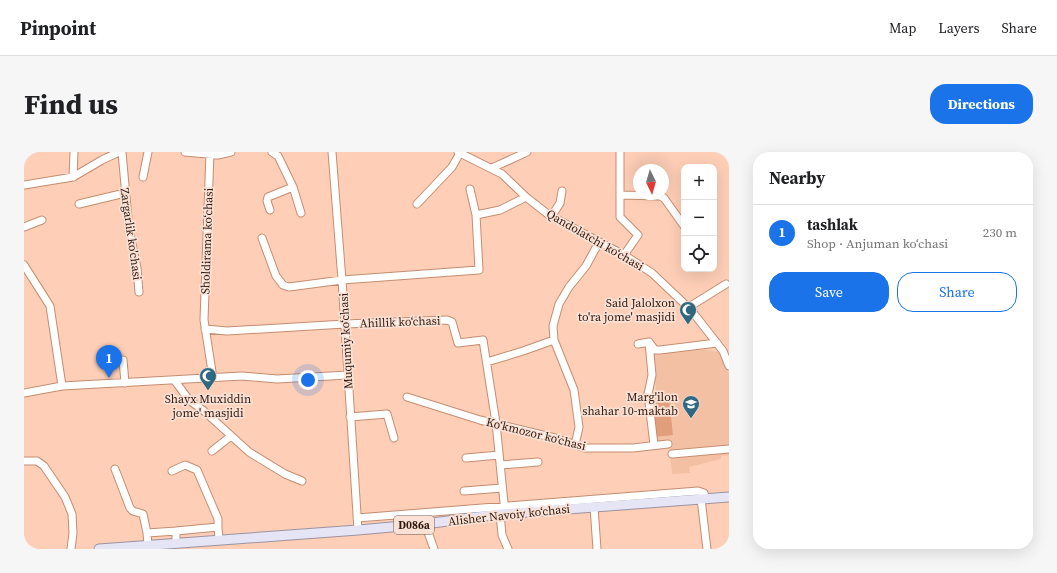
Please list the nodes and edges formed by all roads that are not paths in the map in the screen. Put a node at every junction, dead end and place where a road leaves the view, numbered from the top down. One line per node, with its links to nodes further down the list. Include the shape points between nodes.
1 (74, 152): 14 (street)
2 (121, 152): 14 (street); 20 (street, Zargarlik ko'chasi)
3 (148, 152): 15 (street)
4 (185, 152): 11 (street)
5 (231, 152): 11 (street, via 218,155)
6 (272, 152): 17 (street, via 278,156)
7 (332, 152): 36 (street, Muqumiy koʻchasi)
8 (459, 152): 12 (street, Qandolatchi koʻchasi); 24 (street, via 452,167)
9 (527, 152): 13 (street)
10 (620, 152): 21 (street)
11 (210, 153): 41 (street, Sholdirama ko‘chasi)
12 (471, 155): 13 (street, Qandolatchi koʻchasi)
13 (492, 168): 22 (street, Qandolatchi koʻchasi, via 502,174)
14 (73, 177): 16 (street)
15 (143, 177)
16 (24, 185)
17 (293, 187): 25 (street, via 268,197); 26 (street)
18 (470, 189): 27 (street)
19 (562, 191): 28 (street, via 560,203)
20 (125, 193): 23 (street); 38 (street, Zargarlik ko'chasi)
21 (620, 195): 30 (street, via 660,196); 34 (street, via 620,217 638,235)
22 (526, 198): 27 (street, via 500,210); 28 (street, Qandolatchi koʻchasi)
23 (78, 204)
24 (417, 204)
25 (270, 210)
26 (301, 213)
27 (476, 215): 36 (street, via 479,270)
28 (551, 217): 33 (street, Qandolatchi koʻchasi)
29 (42, 220): 31 (street)
30 (681, 222)
31 (24, 227)
32 (262, 238): 36 (street, via 276,276 283,285 289,288)
33 (599, 242): 34 (street, Qandolatchi koʻchasi); 42 (street, via 586,266 559,304 553,326)
34 (624, 255): 39 (street, Qandolatchi koʻchasi, via 652,273)
35 (25, 270): 53 (street, via 50,306)
36 (342, 280): 40 (street, Muqumiy koʻchasi)
37 (726, 284): 39 (street)
38 (139, 292)
39 (689, 307): 44 (street, Qandolatchi koʻchasi)
40 (345, 324): 41 (street, Ahillik koʻchasi, via 227,332); 47 (street, Ahillik koʻchasi, via 447,320 452,322 458,343 483,340); 49 (street, Muqumiy koʻchasi)
41 (205, 329): 50 (street, Sholdirama ko‘chasi)
42 (554, 340): 47 (street); 61 (street, via 574,390 579,427)
43 (649, 342): 44 (street, via 655,350); 45 (street); 62 (street, via 652,375 648,394)
44 (717, 343): 48 (street, Qandolatchi koʻchasi)
45 (638, 344)
46 (123, 360): 52 (street)
47 (487, 362): 57 (street)
48 (729, 365)
49 (348, 375): 50 (street, via 277,379 242,376); 56 (street, Muqumiy koʻchasi)
50 (213, 378): 51 (street)
51 (174, 381): 52 (street); 58 (street, via 190,400)
52 (125, 383): 53 (street)
53 (62, 386): 54 (street)
54 (24, 393)
55 (407, 397): 57 (street, Koʻkmozor koʻchasi, via 480,420)
56 (350, 417): 59 (street, via 387,414); 80 (street, Muqumiy koʻchasi)
57 (496, 422): 61 (street, Koʻkmozor koʻchasi); 66 (street)
58 (231, 436): 64 (street); 73 (street, via 263,461)
59 (394, 438)
60 (668, 444): 62 (street, Koʻkmozor koʻchasi)
61 (575, 445): 62 (street, Koʻkmozor koʻchasi, via 585,448 633,448)
62 (654, 445)
63 (729, 449): 65 (street)
64 (212, 451)
65 (672, 454)
66 (499, 455): 67 (street); 70 (street)
67 (466, 458)
68 (24, 461): 91 (street, via 37,461 44,466 65,496 72,514)
69 (538, 462): 70 (street)
70 (500, 465): 74 (street)
71 (115, 470): 86 (street, via 130,508 143,514)
72 (172, 471): 82 (street, via 184,465 197,470 218,519)
73 (302, 481)
74 (502, 488): 75 (street); 79 (street)
75 (464, 491)
76 (729, 497): 77 (main road, Alisher Navoiy koʻchasi / D086a)
77 (703, 499): 78 (main road, Alisher Navoiy koʻchasi / D086a); 96 (street)
78 (591, 505): 79 (main road, Alisher Navoiy koʻchasi / D086a); 95 (street)
79 (503, 511): 80 (street); 81 (main road, Alisher Navoiy koʻchasi / D086a); 94 (street, via 502,535)
80 (357, 518): 84 (street, Muqumiy koʻchasi)
81 (425, 524): 84 (main road, Alisher Navoiy koʻchasi / D086a); 93 (street)
82 (218, 527): 83 (street); 87 (street)
83 (198, 529): 85 (street); 88 (street)
84 (358, 530): 87 (main road, Alisher Navoiy koʻchasi / D086a)
85 (176, 531): 86 (street); 89 (street)
86 (147, 533): 90 (street)
87 (219, 540): 88 (main road, Alisher Navoiy koʻchasi / D086a)
88 (198, 541): 89 (main road, Alisher Navoiy koʻchasi / D086a)
89 (176, 542): 90 (main road, Alisher Navoiy koʻchasi / D086a)
90 (148, 544): 92 (main road, Alisher Navoiy koʻchasi / D086a)
91 (71, 549)
92 (99, 549)
93 (434, 549)
94 (508, 549)
95 (597, 549)
96 (707, 549)

